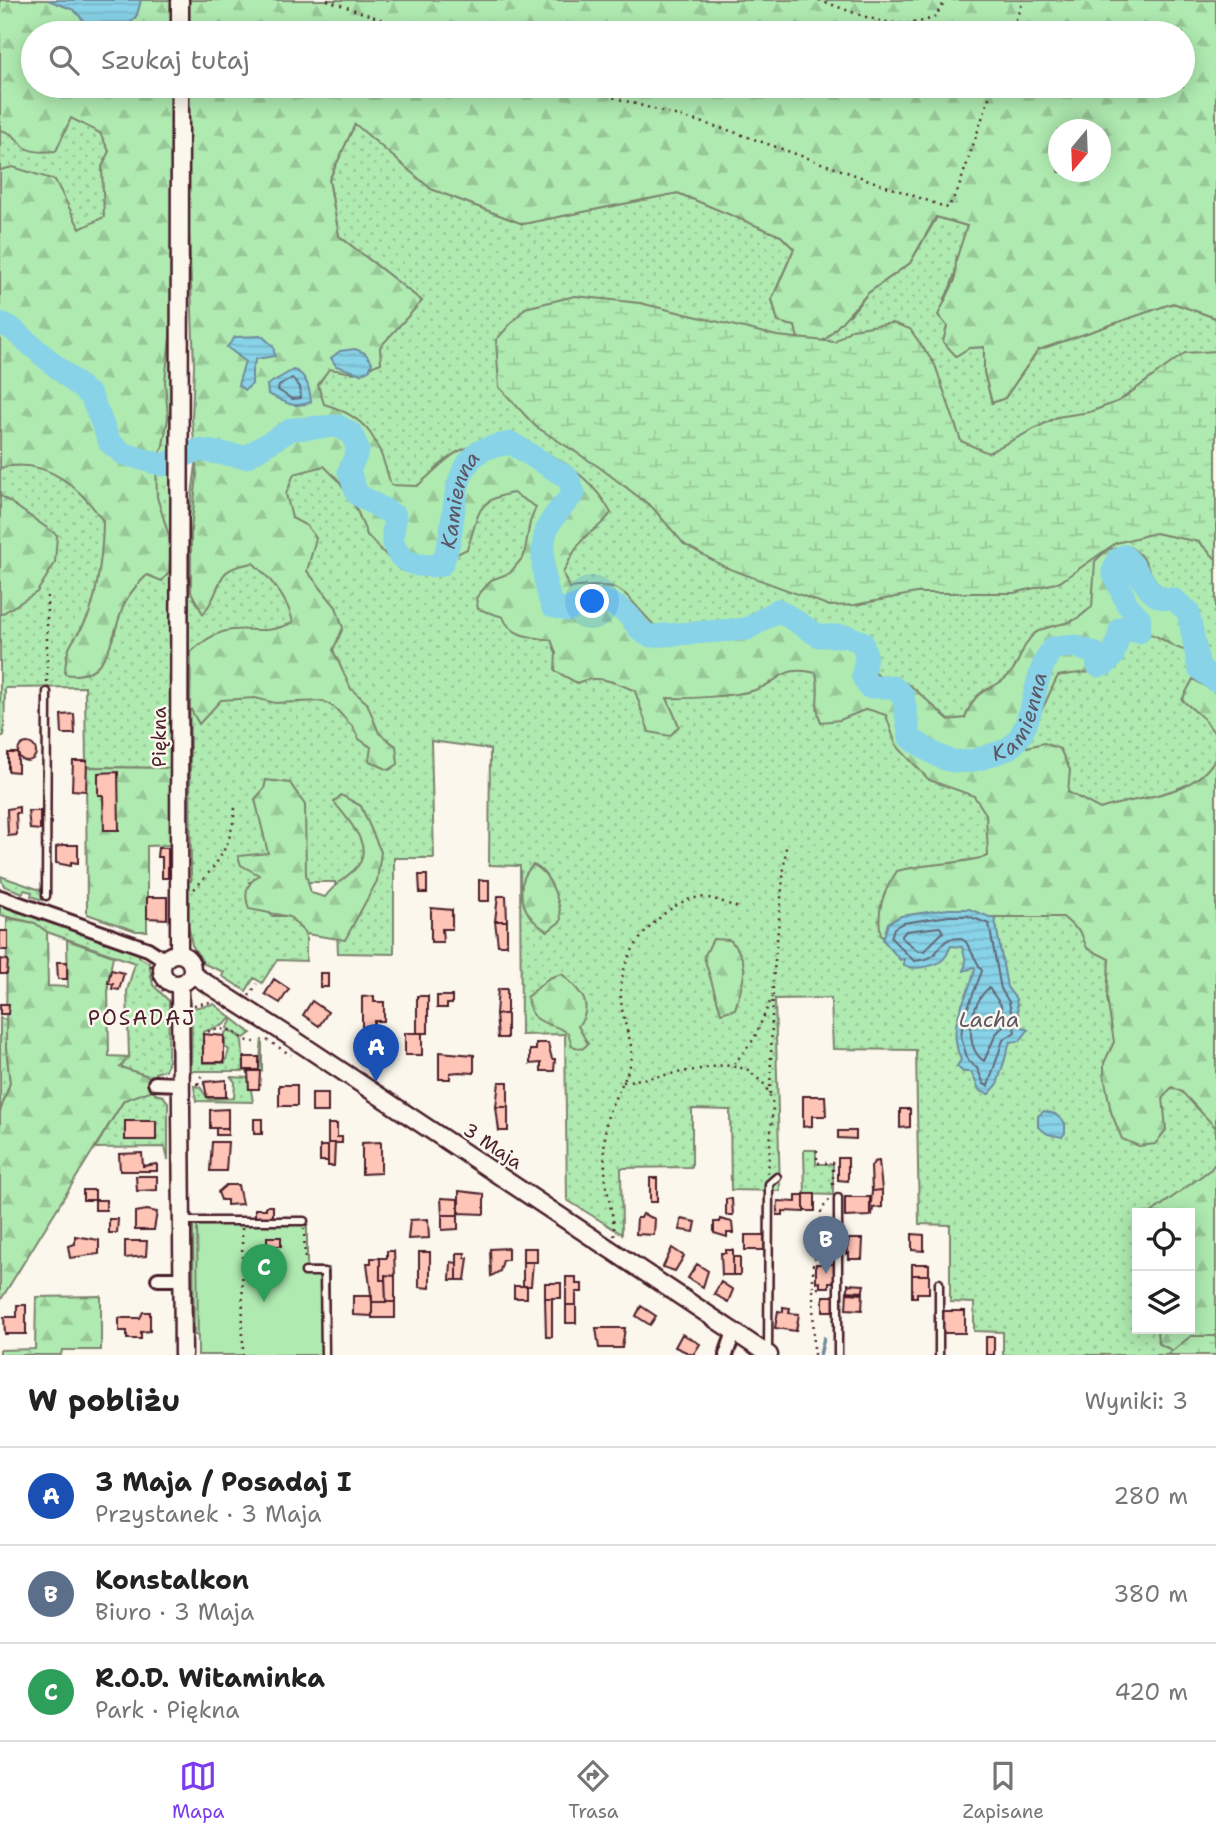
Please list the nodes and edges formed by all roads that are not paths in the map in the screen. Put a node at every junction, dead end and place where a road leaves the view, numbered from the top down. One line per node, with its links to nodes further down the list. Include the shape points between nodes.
1 (180, 0): 2 (street)
2 (180, 21)
3 (180, 98): 7 (street, Piękna, via 181,894)
4 (47, 692): 6 (lane)
5 (0, 897): 7 (street)
6 (46, 897)
7 (164, 957): 8 (street, via 161,970 165,980); 8 (street, via 189,959)
8 (186, 979): 10 (street); 19 (street, 3 Maja, via 289,1036)
9 (155, 1083): 10 (street)
10 (190, 1084): 13 (street)
11 (777, 1177): 23 (lane, via 769,1184)
12 (838, 1198): 24 (lane)
13 (181, 1221): 14 (lane); 17 (street)
14 (304, 1221)
15 (305, 1272): 21 (lane, via 324,1272)
16 (158, 1279): 17 (street)
17 (182, 1279): 20 (street)
18 (939, 1283): 25 (lane)
19 (734, 1332): 22 (street); 23 (street, 3 Maja)
20 (183, 1355)
21 (325, 1355)
22 (726, 1355)
23 (769, 1355)
24 (838, 1355)
25 (939, 1355)

